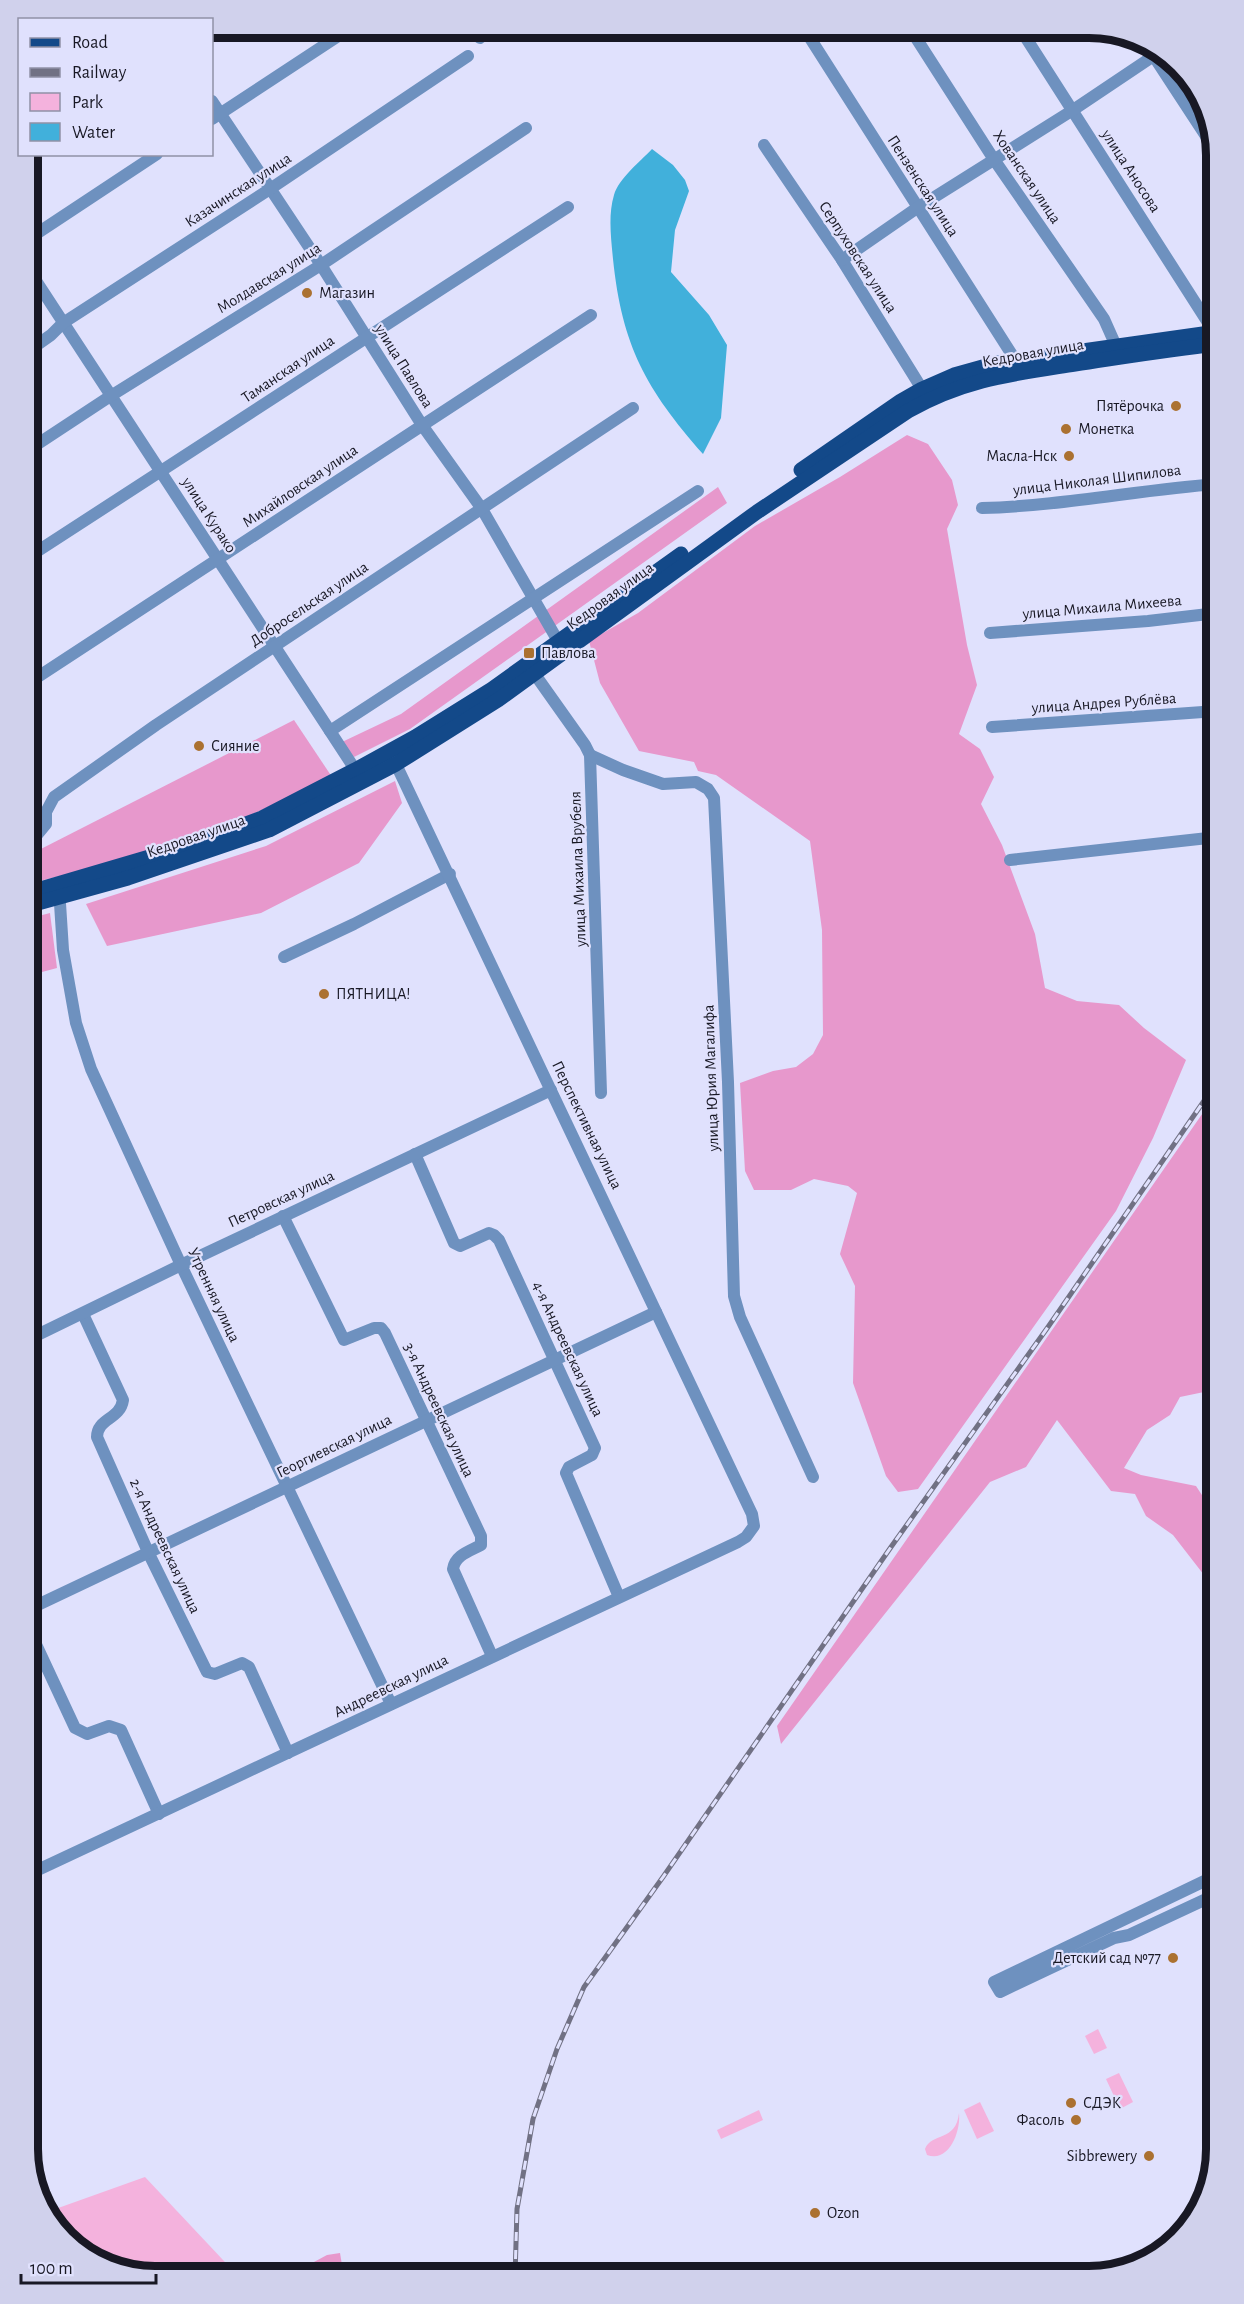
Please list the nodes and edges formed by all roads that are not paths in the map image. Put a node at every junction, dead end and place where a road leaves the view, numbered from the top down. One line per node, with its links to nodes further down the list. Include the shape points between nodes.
1 (335, 38): 9 (street)
2 (810, 38): 17 (street, Пензенская улица)
3 (916, 38): 14 (street, Хованская улица)
4 (1026, 38): 8 (street, улица Аносова)
5 (1150, 54): 8 (street)
6 (468, 56): 15 (street, Казачинская улица)
7 (1161, 62): 11 (street)
8 (1073, 110): 14 (street); 23 (street, улица Аносова)
9 (216, 116): 15 (street, улица Павлова)
10 (526, 128): 20 (street, Молдавская улица)
11 (1204, 133)
12 (764, 145): 19 (street, Серпуховская улица)
13 (154, 156): 18 (street)
14 (993, 158): 17 (street); 29 (street, Хованская улица, via 1104,320)
15 (270, 189): 20 (street, улица Павлова); 24 (street, Казачинская улица)
16 (568, 207): 25 (street, Таманская улица)
17 (917, 208): 19 (street); 30 (street, Пензенская улица)
18 (38, 233)
19 (842, 260): 31 (street, Серпуховская улица)
20 (321, 266): 25 (street, улица Павлова); 32 (street, Молдавская улица)
21 (38, 284): 24 (street, улица Курако)
22 (591, 315): 34 (street, Михайловская улица)
23 (1207, 322)
24 (63, 323): 28 (street, Казачинская улица); 32 (street, улица Курако)
25 (366, 337): 34 (street, улица Павлова); 36 (street, Таманская улица)
26 (1207, 337): 29 (main road, Кедровая улица)
27 (1207, 338): 47 (main road, Кедровая улица, via 1004,374 928,399)
28 (38, 344)
29 (1116, 346): 30 (main road, Кедровая улица)
30 (1016, 361): 31 (main road, Кедровая улица, via 954,375)
31 (922, 389): 47 (main road, Кедровая улица, via 875,418)
32 (109, 397): 35 (street, Молдавская улица); 36 (street, улица Курако)
33 (633, 408): 40 (street, Добросельская улица)
34 (422, 425): 40 (street, улица Павлова); 42 (street, Михайловская улица)
35 (38, 444)
36 (162, 472): 41 (street, Таманская улица); 42 (street, улица Курако)
37 (1207, 485): 39 (street, улица Николая Шипилова, via 1059,504)
38 (698, 491): 43 (street)
39 (982, 508)
40 (482, 509): 43 (street, улица Павлова); 46 (street, Добросельская улица)
41 (38, 551)
42 (218, 560): 46 (street, улица Курако); 49 (street, Михайловская улица)
43 (534, 598): 47 (street, улица Павлова); 52 (street)
44 (1207, 614): 45 (street, улица Михаила Михеева)
45 (990, 633)
46 (274, 647): 52 (street, улица Курако); 56 (street, Добросельская улица, via 54,797 46,812 46,824)
47 (561, 647): 48 (main road, Кедровая улица)
48 (531, 669): 53 (street); 54 (main road, Кедровая улица, via 473,701)
49 (38, 676)
50 (1207, 712): 51 (street, улица Андрея Рублёва)
51 (992, 727)
52 (330, 731): 55 (street, улица Курако)
53 (590, 755): 65 (street, улица Михаила Врубеля); 74 (street, улица Юрия Магалифа, via 663,784 696,782 714,798 735,1296 740,1317)
54 (393, 758): 55 (main road, Кедровая улица); 59 (street, Перспективная улица)
55 (359, 776): 60 (main road, Кедровая улица, via 269,830 190,859)
56 (38, 834)
57 (1207, 838): 58 (street)
58 (1010, 860)
59 (450, 874): 63 (street); 64 (street, Перспективная улица)
60 (59, 891): 61 (main road, Кедровая улица); 62 (main road, Кедровая улица); 68 (street, Утренняя улица, via 63,950 76,1023 91,1069)
61 (38, 892)
62 (38, 901)
63 (284, 957)
64 (551, 1090): 66 (street, Петровская улица); 69 (street, Перспективная улица)
65 (601, 1093)
66 (415, 1154): 67 (street, Петровская улица); 72 (street, 4-я Андреевская улица, via 454,1243 460,1246 489,1233 499,1240)
67 (283, 1216): 68 (street, Петровская улица); 73 (street, 3-я Андреевская улица, via 341,1336 350,1339 381,1328)
68 (181, 1265): 70 (street, Петровская улица); 75 (street, Утренняя улица)
69 (656, 1312): 72 (street, Георгиевская улица); 76 (street, Перспективная улица)
70 (82, 1314): 71 (street, Петровская улица); 77 (street, 2-я Андреевская улица, via 123,1400 122,1408 97,1429 97,1437)
71 (38, 1335)
72 (555, 1358): 73 (street, Георгиевская улица); 78 (street, 4-я Андреевская улица, via 596,1448 566,1473)
73 (425, 1420): 75 (street, Георгиевская улица); 81 (street, 3-я Андреевская улица, via 481,1536 481,1545 457,1558 453,1569)
74 (813, 1477)
75 (288, 1487): 77 (street, Георгиевская улица); 82 (street, Утренняя улица)
76 (752, 1514): 78 (street, Андреевская улица, via 754,1526 747,1537)
77 (149, 1554): 79 (street, Георгиевская улица); 83 (street, 2-я Андреевская улица, via 207,1672 215,1674 242,1663 249,1667)
78 (619, 1597): 81 (street, Андреевская улица)
79 (38, 1605)
80 (38, 1649): 84 (street, via 75,1728 87,1734 109,1726 121,1730)
81 (492, 1656): 82 (street, Андреевская улица)
82 (391, 1704): 83 (street, Андреевская улица)
83 (288, 1753): 84 (street, Андреевская улица)
84 (159, 1814): 85 (street, Андреевская улица)
85 (38, 1870)
86 (1207, 1880): 87 (street, via 994,1982 1000,1992)
87 (1207, 1899)

